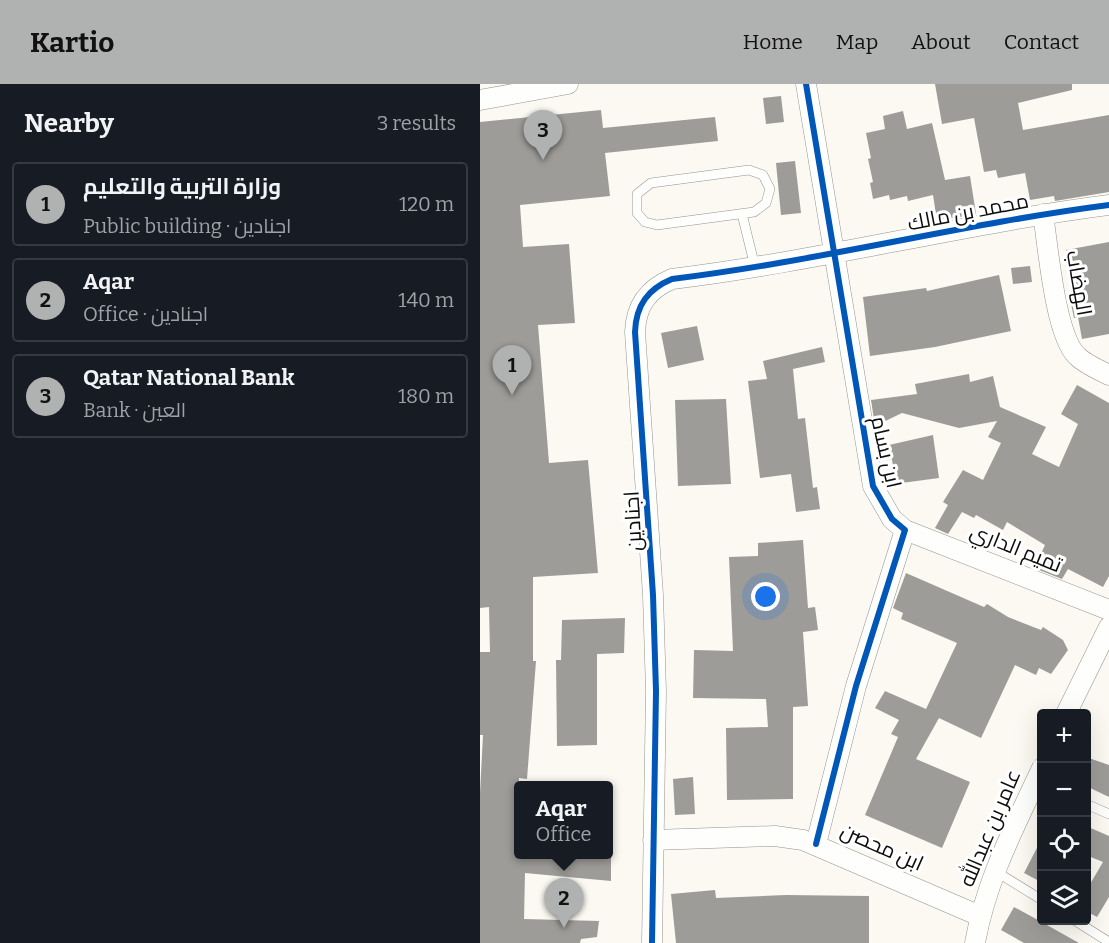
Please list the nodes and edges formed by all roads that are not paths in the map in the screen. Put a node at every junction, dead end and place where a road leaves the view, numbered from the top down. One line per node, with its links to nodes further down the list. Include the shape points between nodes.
1 (568, 84): 3 (street)
2 (806, 84): 8 (street, ابن بسام)
3 (514, 89): 4 (street)
4 (480, 100)
5 (1109, 205): 7 (street, محمد بن مالك)
6 (742, 214): 6 (lane, via 760,209 769,196 768,181 756,171 651,183 640,189 635,200 640,218 651,224); 9 (lane)
7 (1043, 214): 8 (street, محمد بن مالك); 10 (street, الهضاب, via 1061,325 1068,343 1077,356)
8 (834, 255): 9 (street, اجنادين); 11 (street, ابن بسام, via 873,486 892,519)
9 (755, 267): 18 (street, اجنادين, via 672,279 644,299 636,320 653,595)
10 (1109, 375)
11 (905, 530): 12 (street, تميم الداري); 19 (street, via 856,686)
12 (1109, 610)
13 (1109, 627): 14 (street)
14 (1068, 709)
15 (1037, 782): 20 (street, عامر بن عبدالله)
16 (1091, 806): 17 (lane)
17 (1109, 814)
18 (654, 840): 19 (street, ابن محصن, via 775,836); 25 (street, اجنادين)
19 (816, 844): 22 (street, ابن محصن)
20 (994, 871): 21 (lane); 22 (street, عامر بن عبدالله)
21 (1037, 898)
22 (980, 916): 26 (street, عامر بن عبدالله)
23 (1081, 925): 24 (lane)
24 (1109, 942)
25 (652, 943)
26 (975, 943)

